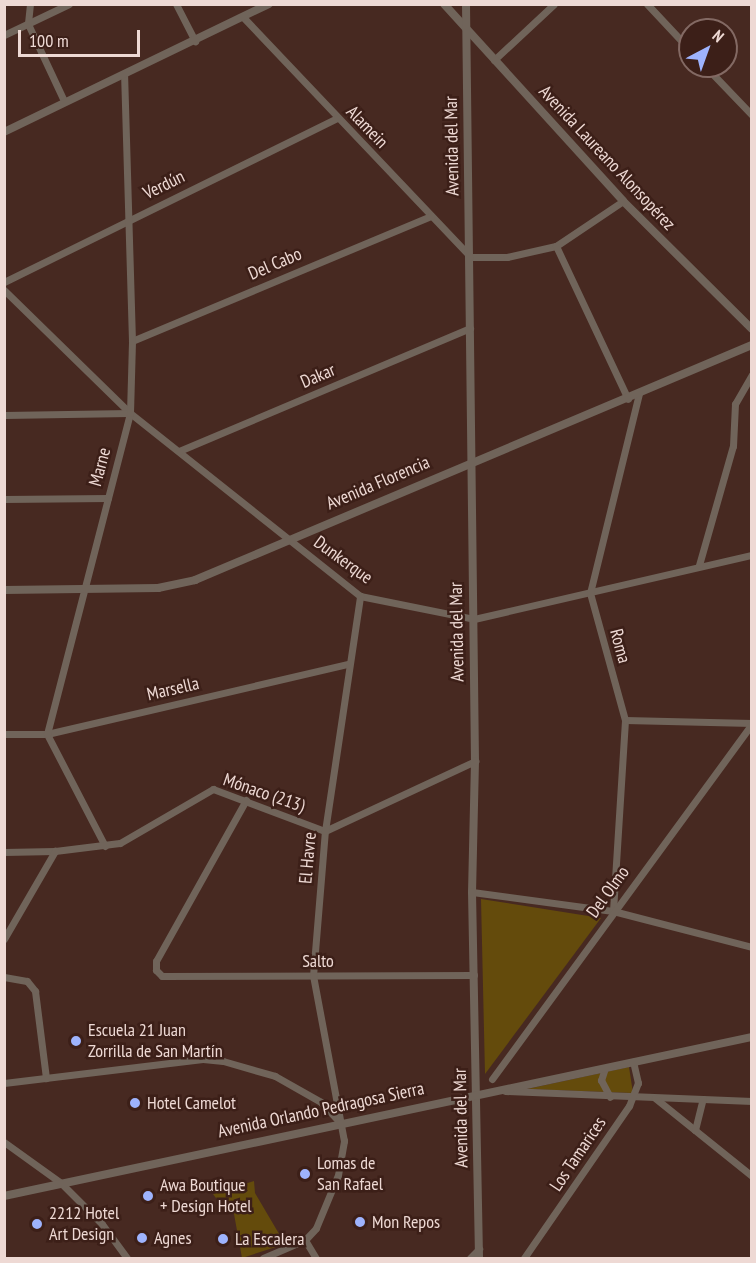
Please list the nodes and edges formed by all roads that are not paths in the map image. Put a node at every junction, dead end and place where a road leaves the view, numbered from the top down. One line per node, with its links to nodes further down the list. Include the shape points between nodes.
1 (30, 4): 10 (street)
2 (69, 4): 10 (street)
3 (176, 4): 14 (street)
4 (269, 4): 9 (street)
5 (444, 4): 11 (street, Avenida Laureano Alonsopérez)
6 (466, 4): 11 (street, Avenida del Mar)
7 (554, 4): 15 (street)
8 (647, 4): 13 (street)
9 (243, 17): 14 (street); 20 (street, Alamein)
10 (28, 24): 12 (street); 18 (street)
11 (467, 28): 15 (street, Avenida Laureano Alonsopérez); 26 (street, Avenida del Mar)
12 (4, 35)
13 (678, 37)
14 (195, 40): 16 (street)
15 (494, 60): 22 (street, Avenida Laureano Alonsopérez)
16 (124, 74): 18 (street); 24 (street, Marne)
17 (717, 78): 19 (street)
18 (64, 101): 21 (street)
19 (752, 115)
20 (337, 118): 23 (street, Alamein); 24 (street, Verdún)
21 (4, 132)
22 (623, 201): 25 (street); 30 (street, Avenida Laureano Alonsopérez)
23 (431, 216): 26 (street, Alamein); 31 (street, Del Cabo)
24 (127, 220): 27 (street, Verdún); 31 (street, Marne)
25 (556, 246): 26 (street, via 507,257); 35 (street)
26 (471, 257): 29 (street, Avenida del Mar)
27 (4, 282)
28 (4, 290): 36 (street, Dunkerque)
29 (470, 328): 38 (street, Dakar); 39 (street, Avenida del Mar)
30 (752, 329)
31 (132, 340): 36 (street, Marne)
32 (752, 345): 34 (street, Avenida Florencia)
33 (752, 375): 44 (street, via 735,404 733,446)
34 (639, 394): 35 (street, Avenida Florencia); 47 (street, Roma)
35 (628, 399): 39 (street, Avenida Florencia)
36 (130, 413): 37 (street); 38 (street, Dunkerque); 40 (street, Marne)
37 (4, 415)
38 (179, 451): 42 (street, Dunkerque)
39 (471, 462): 42 (street, Avenida Florencia); 49 (street, Avenida del Mar)
40 (108, 498): 41 (street); 46 (street, Marne)
41 (4, 500)
42 (288, 538): 46 (street, Avenida Florencia, via 195,580 158,588); 48 (street, Dunkerque)
43 (752, 555): 44 (street, Dunkerque)
44 (699, 565): 47 (street, Dunkerque)
45 (4, 590): 46 (street, Avenida Florencia)
46 (83, 590): 54 (street, Marne)
47 (590, 593): 49 (street, Dunkerque); 51 (street, Roma)
48 (360, 596): 49 (street, Dunkerque); 50 (street, El Havre)
49 (474, 619): 55 (street, Avenida del Mar)
50 (348, 663): 54 (street, Marsella); 57 (street, El Havre)
51 (625, 720): 52 (street); 62 (street, Roma)
52 (752, 724): 62 (street, Del Olmo)
53 (4, 734): 54 (street, Marsella)
54 (47, 734): 58 (street)
55 (475, 761): 57 (street); 61 (street, Avenida del Mar)
56 (246, 800): 57 (street, Mónaco (213)); 58 (street, Mónaco (213), via 213,789 120,843); 66 (street, Salto, via 156,961 156,970 162,976)
57 (325, 831): 66 (street, El Havre)
58 (105, 846): 59 (street, Mónaco (213))
59 (55, 851): 60 (street, Mónaco (213)); 63 (street)
60 (4, 852)
61 (472, 891): 62 (street); 65 (street, Avenida del Mar)
62 (613, 911): 64 (street); 72 (street, Del Olmo)
63 (4, 939)
64 (752, 947)
65 (474, 975): 66 (street, Salto); 76 (street, Avenida del Mar)
66 (313, 976): 82 (street, El Havre)
67 (4, 977): 71 (street, via 27,981 34,991)
68 (752, 1037): 69 (street, Avenida Orlando Pedragosa Sierra)
69 (633, 1062): 70 (street, Avenida Orlando Pedragosa Sierra); 74 (street, Los Tamarices)
70 (605, 1068): 75 (street, Avenida Orlando Pedragosa Sierra); 77 (street, via 602,1087)
71 (46, 1078): 73 (street); 82 (street, via 202,1059 241,1063 306,1092 330,1110)
72 (492, 1079)
73 (4, 1083)
74 (638, 1083): 78 (street, Los Tamarices); 79 (street)
75 (495, 1091): 76 (street, Avenida Orlando Pedragosa Sierra); 77 (street)
76 (476, 1094): 82 (street, Avenida Orlando Pedragosa Sierra); 89 (street, Avenida del Mar)
77 (610, 1096): 78 (street)
78 (634, 1097): 79 (street); 94 (street, Los Tamarices)
79 (652, 1098): 80 (street); 83 (street)
80 (703, 1099): 81 (street); 83 (street)
81 (752, 1101)
82 (339, 1123): 86 (street, Avenida Orlando Pedragosa Sierra); 88 (street, El Havre, via 344,1141 338,1175 316,1228)
83 (695, 1130): 85 (street)
84 (4, 1142): 86 (street)
85 (752, 1176)
86 (61, 1183): 87 (street, Avenida Orlando Pedragosa Sierra); 90 (street, via 102,1224)
87 (4, 1196)
88 (305, 1240): 91 (street); 92 (street)
89 (479, 1254): 93 (street)
90 (127, 1258)
91 (263, 1258)
92 (316, 1258)
93 (470, 1258)
94 (524, 1258)

